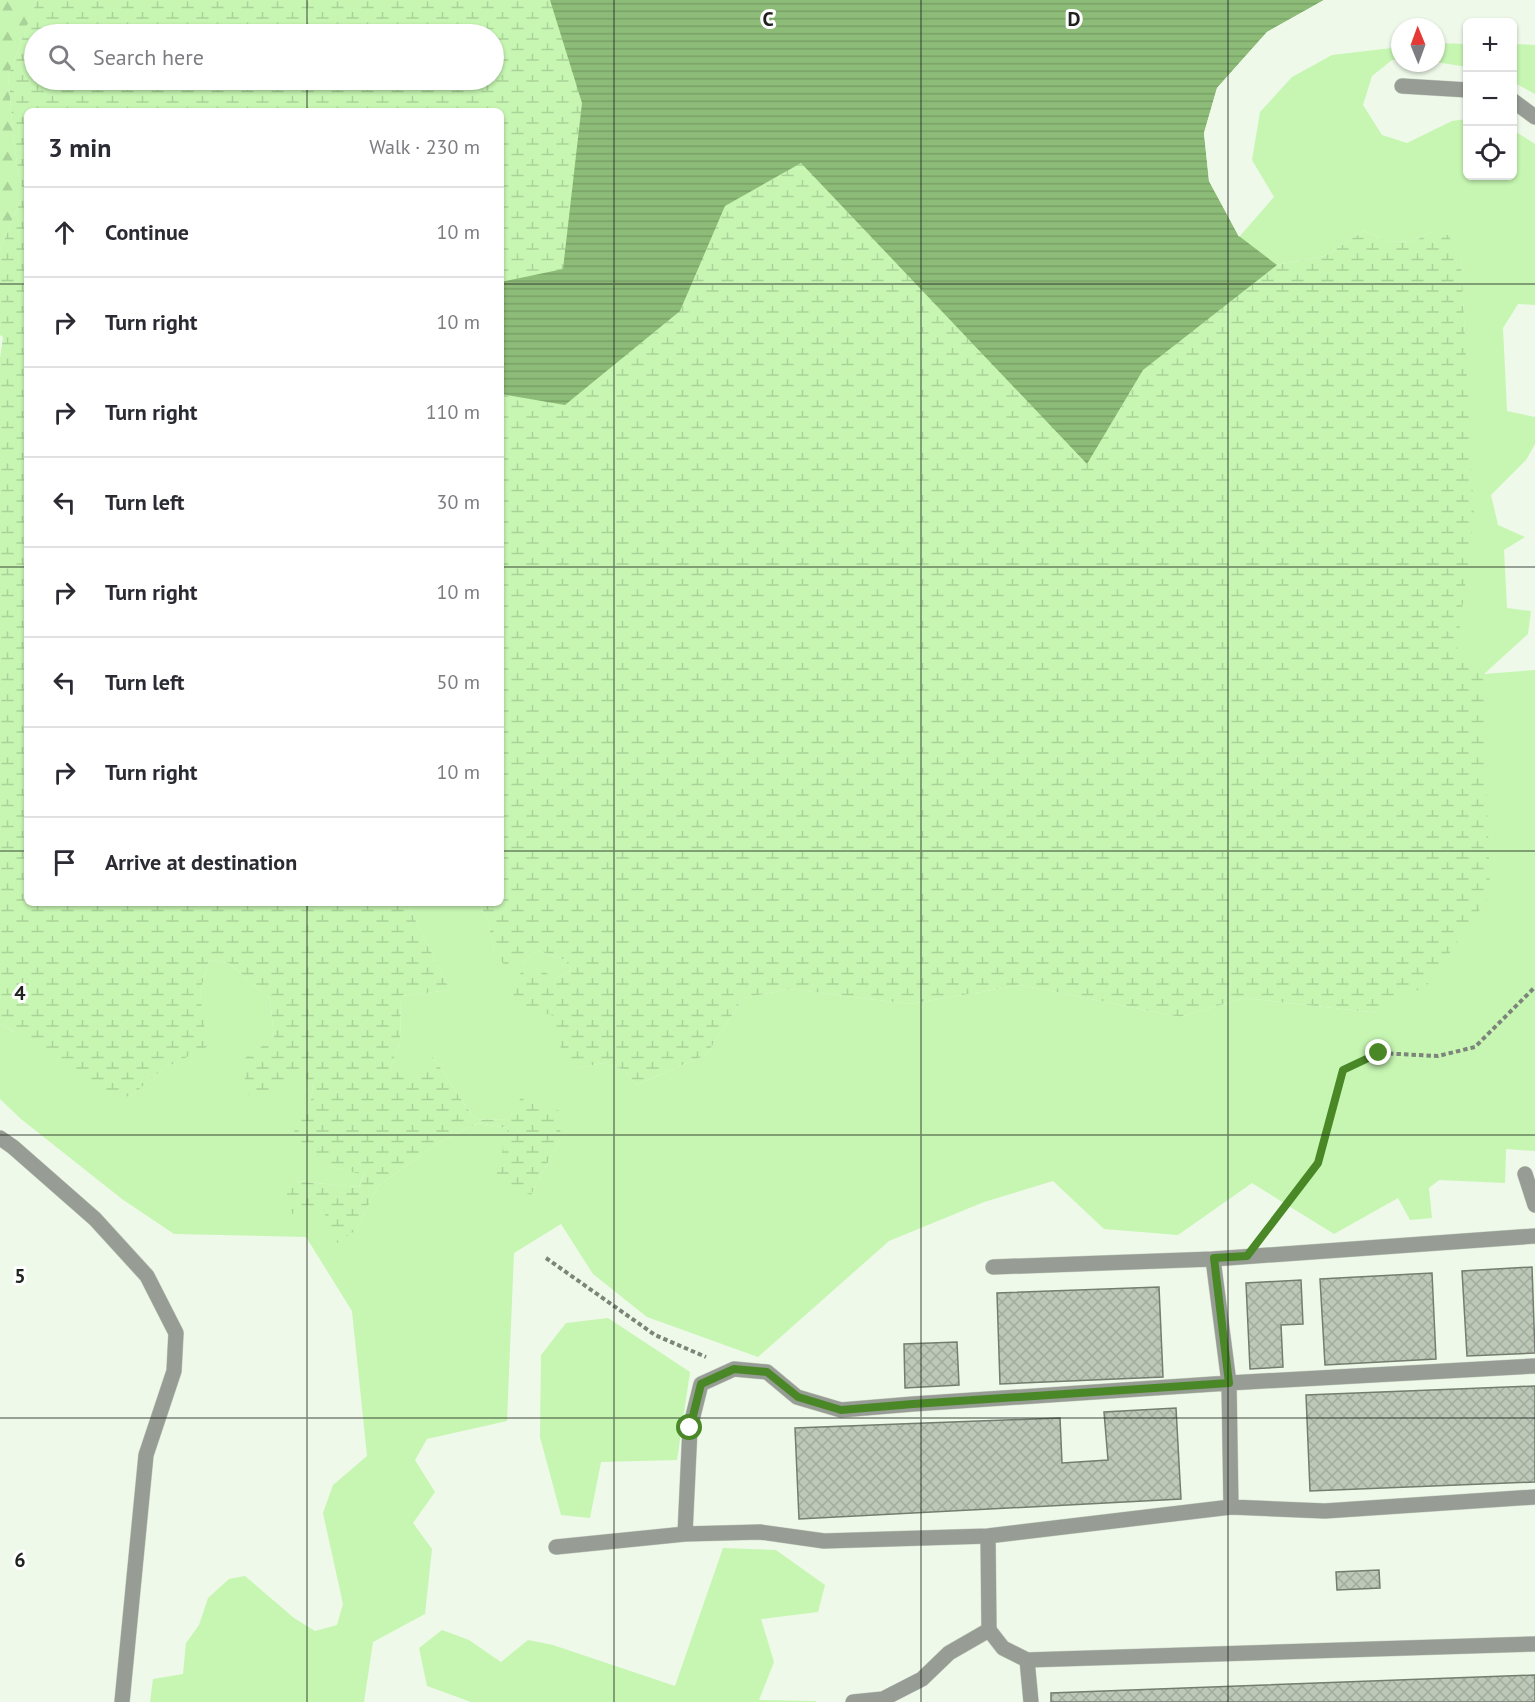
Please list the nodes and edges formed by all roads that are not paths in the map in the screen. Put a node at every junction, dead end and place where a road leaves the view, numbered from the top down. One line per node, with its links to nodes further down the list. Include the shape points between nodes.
1 (1402, 86): 2 (lane)
2 (1463, 90)
3 (1517, 104): 4 (lane)
4 (1535, 117)
5 (0, 1138): 21 (lane, via 95,1219 147,1276 176,1334 174,1371 146,1455)
6 (1525, 1174): 7 (lane)
7 (1535, 1205)
8 (1535, 1236): 9 (lane)
9 (1214, 1258): 10 (lane); 12 (lane)
10 (993, 1267)
11 (1535, 1366): 12 (lane)
12 (1229, 1383): 14 (lane); 15 (lane, via 841,1410 798,1397 767,1372 734,1369 701,1384 690,1428)
13 (1535, 1497): 14 (lane, via 1324,1512)
14 (1231, 1507): 16 (lane)
15 (685, 1534): 16 (lane, via 760,1532 824,1541); 17 (lane)
16 (988, 1536): 18 (lane)
17 (556, 1547)
18 (989, 1630): 20 (lane, via 1004,1648); 22 (lane, via 949,1653 922,1679 883,1699)
19 (1535, 1644): 20 (lane)
20 (1027, 1660): 23 (lane)
21 (122, 1702)
22 (853, 1702)
23 (1031, 1702)

